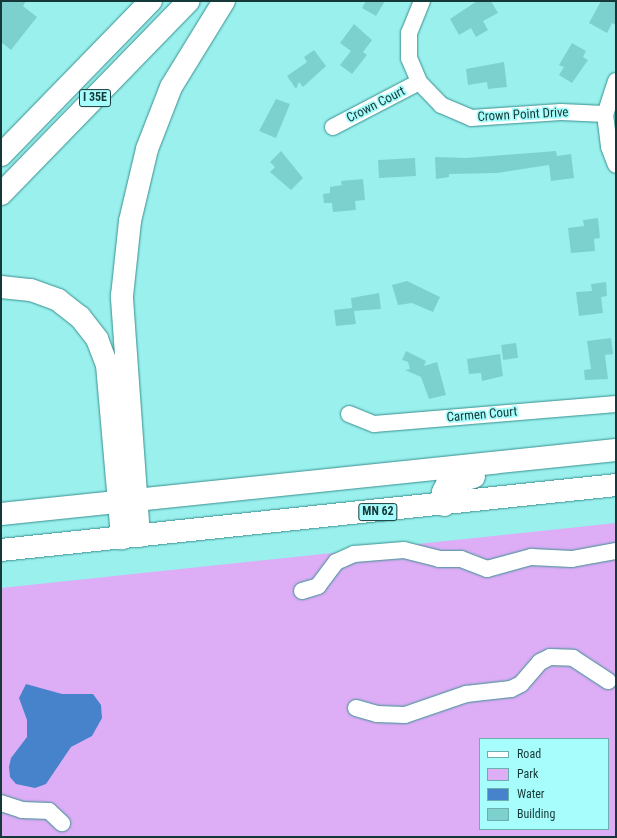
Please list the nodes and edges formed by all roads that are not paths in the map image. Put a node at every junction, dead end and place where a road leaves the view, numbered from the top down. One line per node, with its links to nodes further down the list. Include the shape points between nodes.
1 (151, 1): 7 (highway, I 35E)
2 (189, 1): 13 (highway, I 35E)
3 (224, 1): 22 (highway, via 171,87 147,148 130,221 122,296)
4 (422, 1): 6 (street, Crown Point Drive, via 409,33 410,58)
5 (616, 81): 8 (street)
6 (419, 82): 8 (street, Crown Point Drive, via 441,105 471,118 561,112); 9 (street, Crown Court)
7 (53, 99): 10 (highway); 11 (highway, I 35E)
8 (605, 114): 12 (street, via 609,147)
9 (333, 127)
10 (1, 145)
11 (1, 155)
12 (616, 165)
13 (1, 194)
14 (1, 287): 22 (highway, via 31,290 58,300 80,317 97,340 107,364)
15 (616, 404): 16 (street, Carmen Court, via 374,424)
16 (349, 414)
17 (616, 450): 22 (highway)
18 (616, 460): 23 (highway, via 459,479 445,487)
19 (616, 480): 21 (highway)
20 (616, 485): 21 (highway, MN 62)
21 (571, 489): 23 (highway, MN 62)
22 (127, 502): 24 (highway); 25 (highway)
23 (444, 505): 25 (highway, MN 62)
24 (1, 514)
25 (130, 537): 26 (highway, MN 62)
26 (1, 550)
27 (616, 551): 28 (street, via 572,559 531,557 487,569 461,559 439,559 404,550 362,553 336,562 318,586)
28 (302, 591)
29 (608, 681): 30 (street, via 573,658 550,657 540,662 521,684 511,690 466,694 405,715 376,714)
30 (356, 708)
31 (1, 803): 32 (street, via 22,810 48,811)
32 (62, 823)

